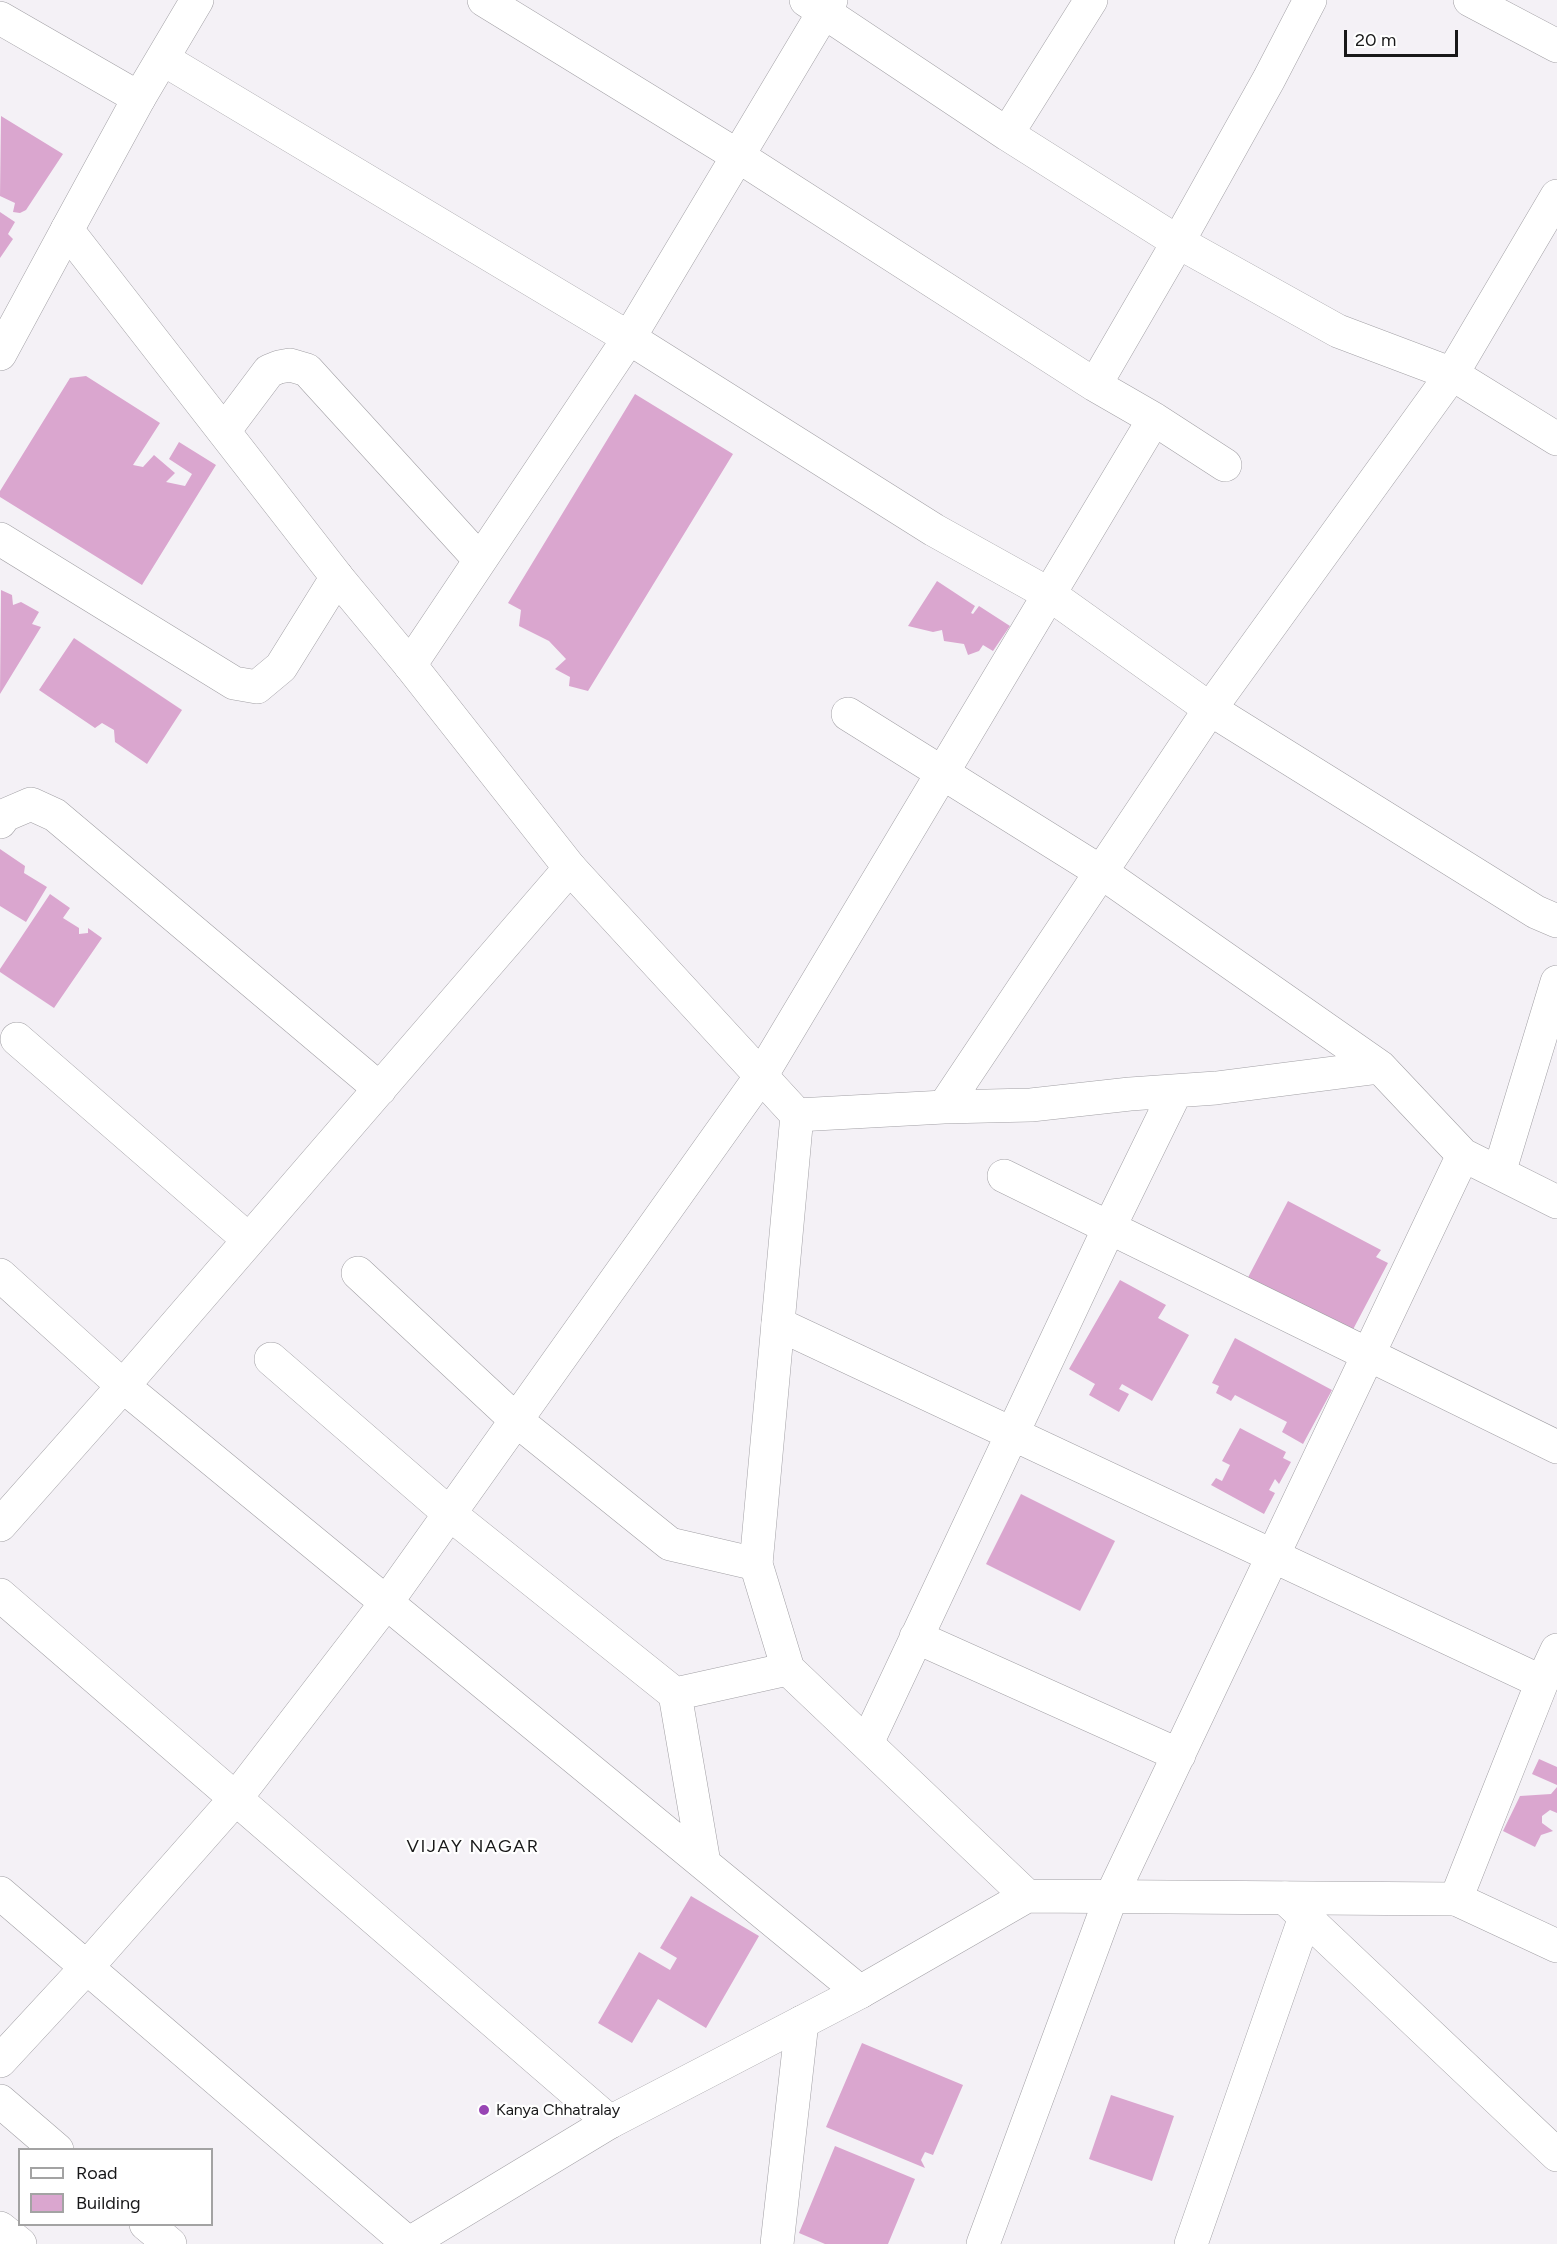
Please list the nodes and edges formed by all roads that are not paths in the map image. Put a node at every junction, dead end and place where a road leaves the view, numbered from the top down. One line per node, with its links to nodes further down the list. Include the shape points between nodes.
1 (197, 0): 9 (street)
2 (484, 0): 12 (street)
3 (1091, 0): 11 (street)
4 (1310, 0): 15 (street)
5 (1470, 0): 8 (street)
6 (820, 4): 11 (street); 12 (street)
7 (0, 18): 10 (street)
8 (1557, 46)
9 (163, 59): 10 (street); 16 (street)
10 (139, 98): 14 (street)
11 (1007, 134): 15 (street)
12 (738, 156): 16 (street); 19 (street)
13 (1557, 196): 18 (street)
14 (68, 230): 17 (street); 21 (street)
15 (1178, 242): 18 (street, via 1338,331); 19 (street)
16 (629, 338): 25 (street); 27 (street, via 934,530)
17 (0, 354)
18 (1452, 374): 22 (street); 29 (street)
19 (1095, 385): 20 (street)
20 (1154, 419): 23 (street); 27 (street)
21 (224, 431): 25 (street, via 269,371 290,365 307,370); 26 (street)
22 (1557, 439)
23 (1225, 465)
24 (0, 539): 26 (street, via 234,683 257,687 281,667)
25 (480, 560): 28 (street)
26 (337, 577): 28 (street)
27 (1049, 594): 29 (street); 31 (street)
28 (410, 665): 33 (street)
29 (1210, 709): 34 (street); 35 (street, via 1536,912)
30 (848, 714): 31 (street)
31 (943, 773): 34 (street); 39 (street)
32 (0, 822): 40 (street, via 4,815 31,804 55,815)
33 (570, 868): 39 (street); 40 (street)
34 (1101, 872): 38 (street); 42 (street)
35 (1557, 921)
36 (1557, 982): 45 (street)
37 (17, 1039): 49 (street)
38 (1380, 1067): 41 (street); 44 (street)
39 (761, 1076): 43 (street); 56 (street)
40 (380, 1089): 49 (street)
41 (1176, 1091): 42 (street, via 1031,1105); 48 (street)
42 (944, 1107): 43 (street)
43 (796, 1115): 52 (street)
44 (1463, 1155): 45 (street); 53 (street)
45 (1499, 1173): 47 (street)
46 (1004, 1176): 48 (street)
47 (1557, 1202)
48 (1109, 1228): 53 (street); 57 (street)
49 (249, 1240): 55 (street)
50 (358, 1274): 56 (street)
51 (0, 1275): 55 (street)
52 (778, 1324): 57 (street); 62 (street)
53 (1368, 1355): 58 (street); 61 (street)
54 (270, 1359): 59 (street)
55 (123, 1386): 60 (street); 64 (street)
56 (516, 1420): 59 (street); 62 (street, via 670,1544)
57 (1012, 1433): 61 (street); 65 (street)
58 (1557, 1447)
59 (450, 1514): 64 (street); 69 (street)
60 (0, 1525)
61 (1273, 1556): 68 (street); 71 (street)
62 (756, 1564): 67 (street)
63 (0, 1595): 72 (street)
64 (386, 1603): 72 (street); 73 (street)
65 (916, 1637): 70 (street); 71 (street)
66 (1557, 1650): 68 (street)
67 (788, 1669): 69 (street); 70 (street)
68 (1549, 1685): 77 (street)
69 (675, 1694): 73 (street)
70 (867, 1743): 75 (street)
71 (1179, 1755): 76 (street)
72 (236, 1798): 80 (street); 85 (street)
73 (704, 1863): 81 (street)
74 (0, 1893): 80 (street)
75 (1027, 1896): 76 (street); 81 (street)
76 (1111, 1897): 78 (street); 94 (street)
77 (1456, 1899): 78 (street); 79 (street)
78 (1295, 1908): 87 (street); 95 (street)
79 (1557, 1946)
80 (87, 1967): 83 (street); 92 (street)
81 (860, 1992): 82 (street)
82 (802, 2022): 85 (street); 93 (street)
83 (0, 2061)
84 (0, 2102): 86 (street)
85 (610, 2122): 92 (street)
86 (55, 2148)
87 (1557, 2155)
88 (148, 2226): 91 (street)
89 (0, 2228): 90 (street)
90 (20, 2244)
91 (170, 2244)
92 (409, 2244)
93 (777, 2244)
94 (983, 2244)
95 (1191, 2244)

